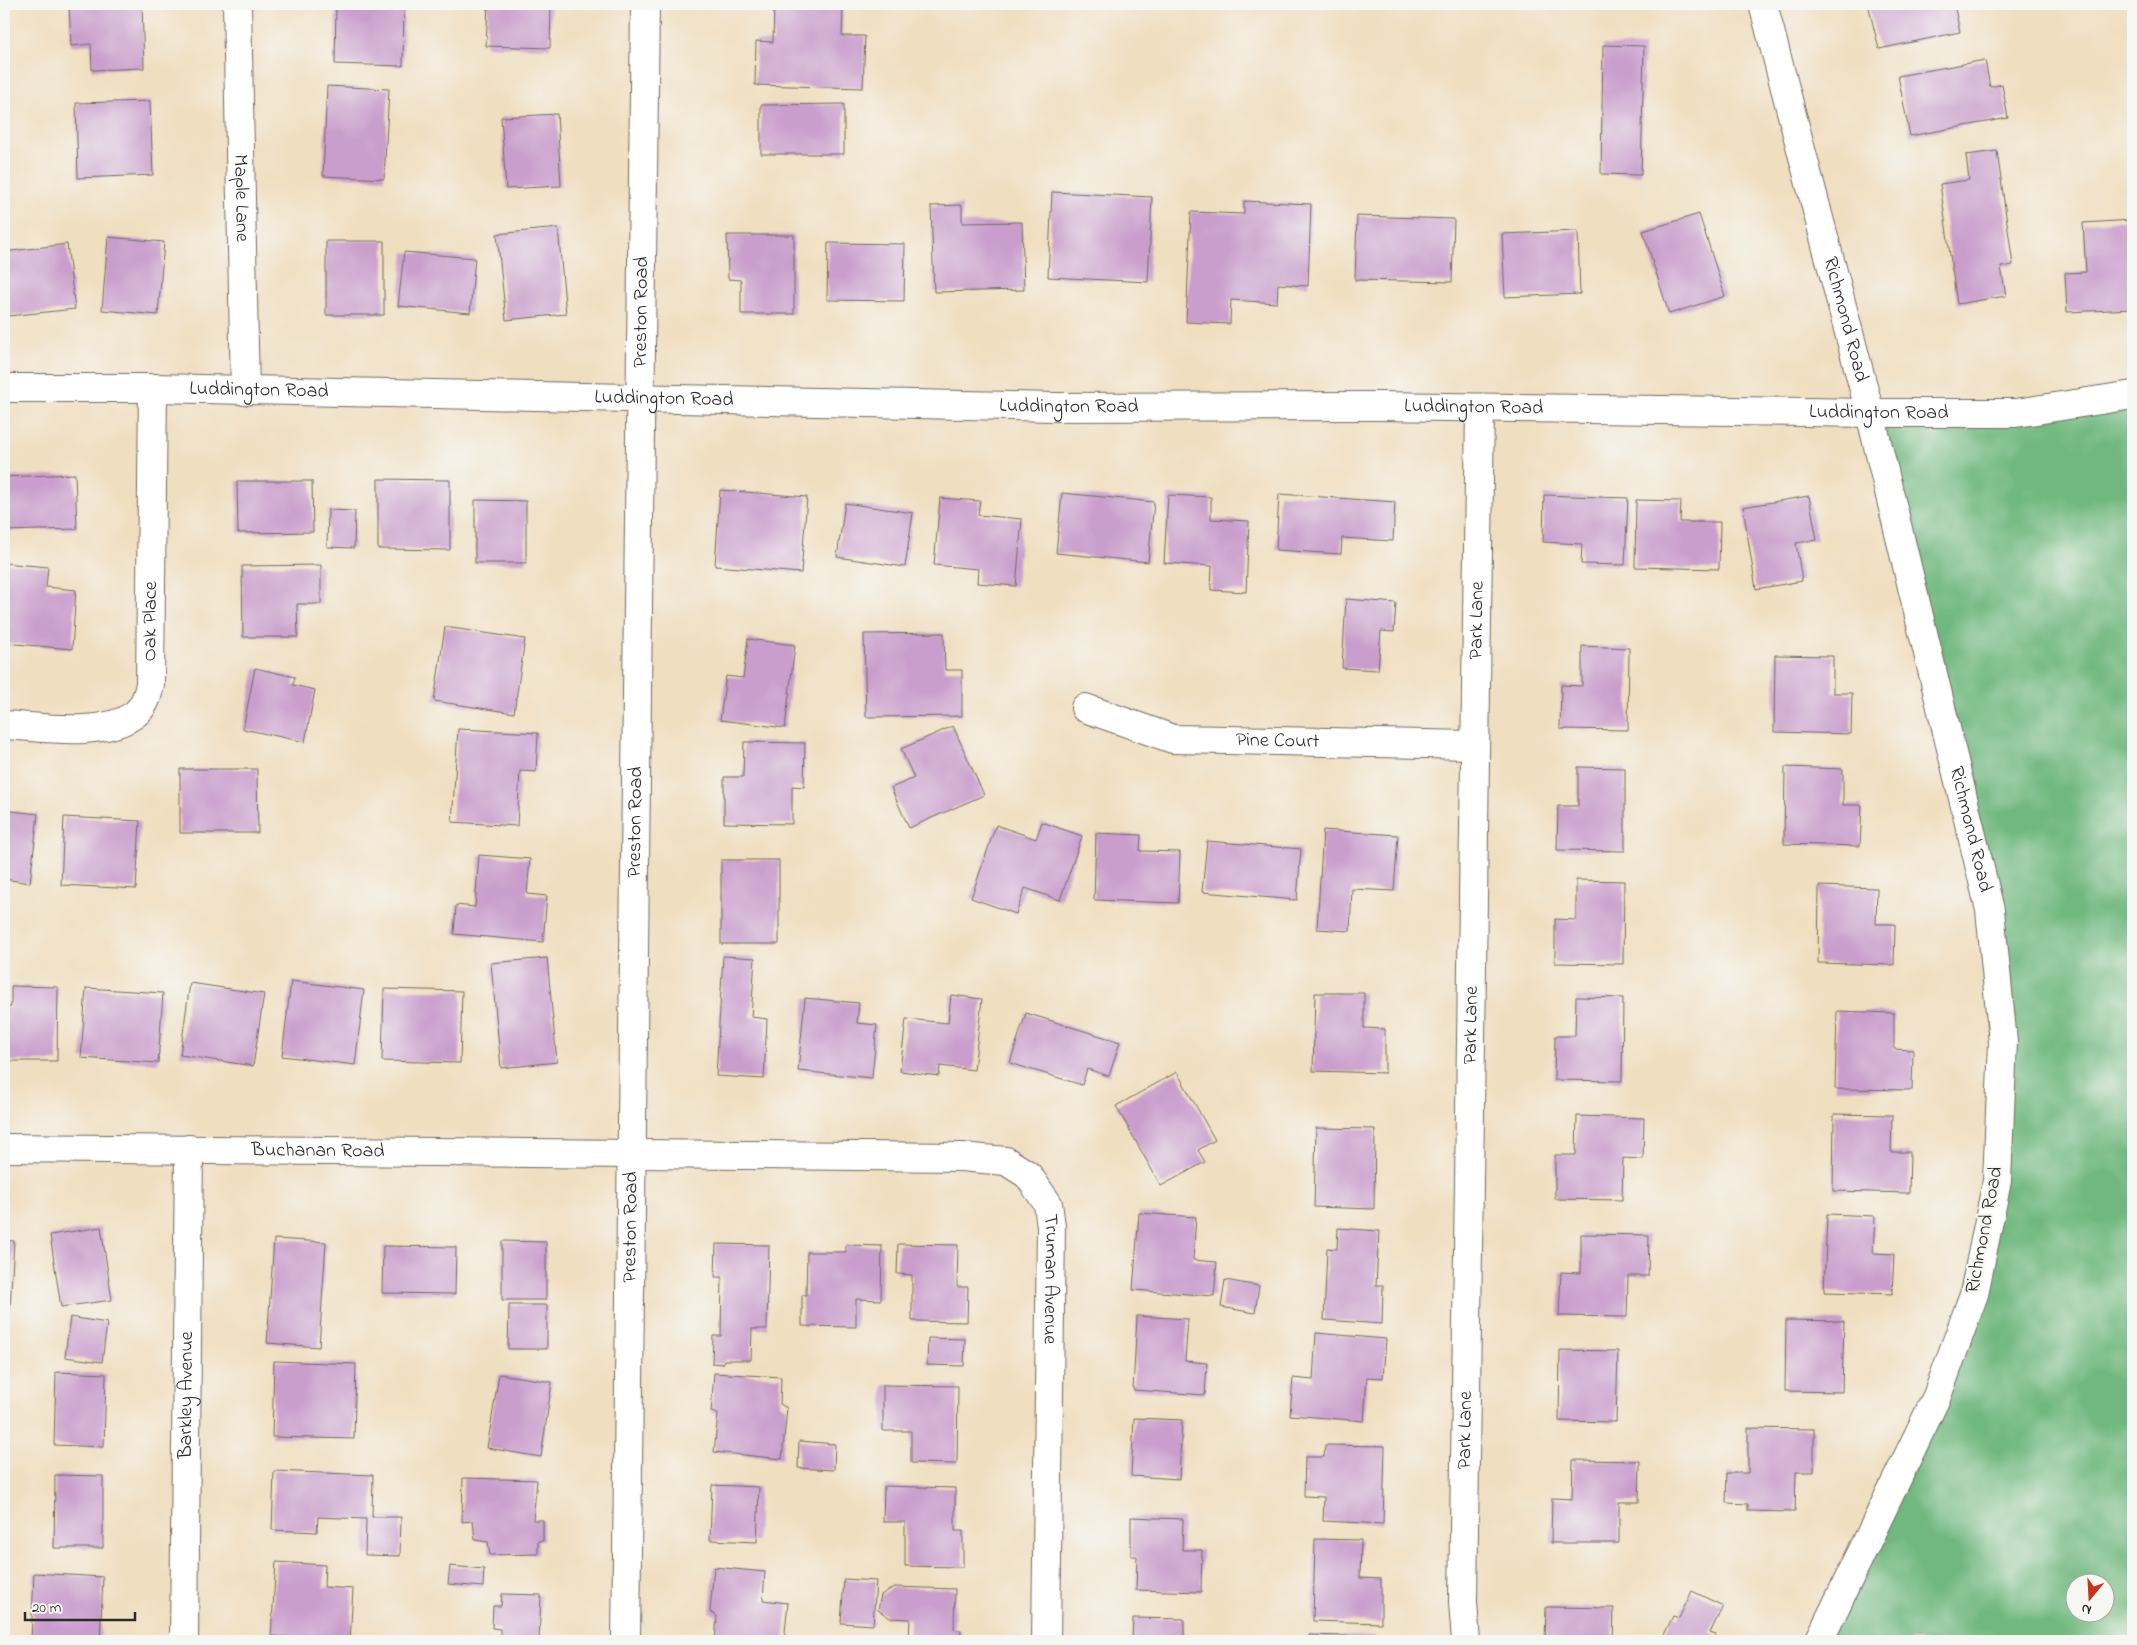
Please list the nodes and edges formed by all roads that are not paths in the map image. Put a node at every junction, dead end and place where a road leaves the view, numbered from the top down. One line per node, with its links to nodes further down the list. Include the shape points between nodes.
1 (237, 4): 6 (street, Maple Lane)
2 (645, 4): 8 (street, Preston Road)
3 (1763, 4): 10 (street, Richmond Road)
4 (4, 388): 5 (street, Luddington Road)
5 (153, 388): 6 (street, Luddington Road); 12 (street, Oak Place, via 150,684 147,698 136,714 107,726)
6 (245, 391): 8 (street, Luddington Road)
7 (2133, 395): 10 (street, Luddington Road, via 2016,413)
8 (640, 399): 9 (street, Luddington Road, via 1054,407); 16 (street, Preston Road)
9 (1480, 408): 10 (street, Luddington Road); 13 (street, Park Lane)
10 (1870, 413): 21 (street, Richmond Road, via 1990,910 2003,1042 1997,1181 1974,1294 1937,1396)
11 (1084, 708): 13 (street, Pine Court, via 1173,739)
12 (4, 725)
13 (1474, 745): 20 (street, Park Lane, via 1463,1602)
14 (4, 1148): 15 (street, Buchanan Road)
15 (189, 1149): 16 (street, Buchanan Road); 17 (street, Barkley Avenue)
16 (631, 1154): 18 (street, Preston Road); 19 (street, Truman Avenue, via 961,1157 1006,1161 1028,1175 1048,1204 1051,1226)
17 (184, 1641)
18 (626, 1641)
19 (1046, 1641)
20 (1466, 1641)
21 (1819, 1641)

